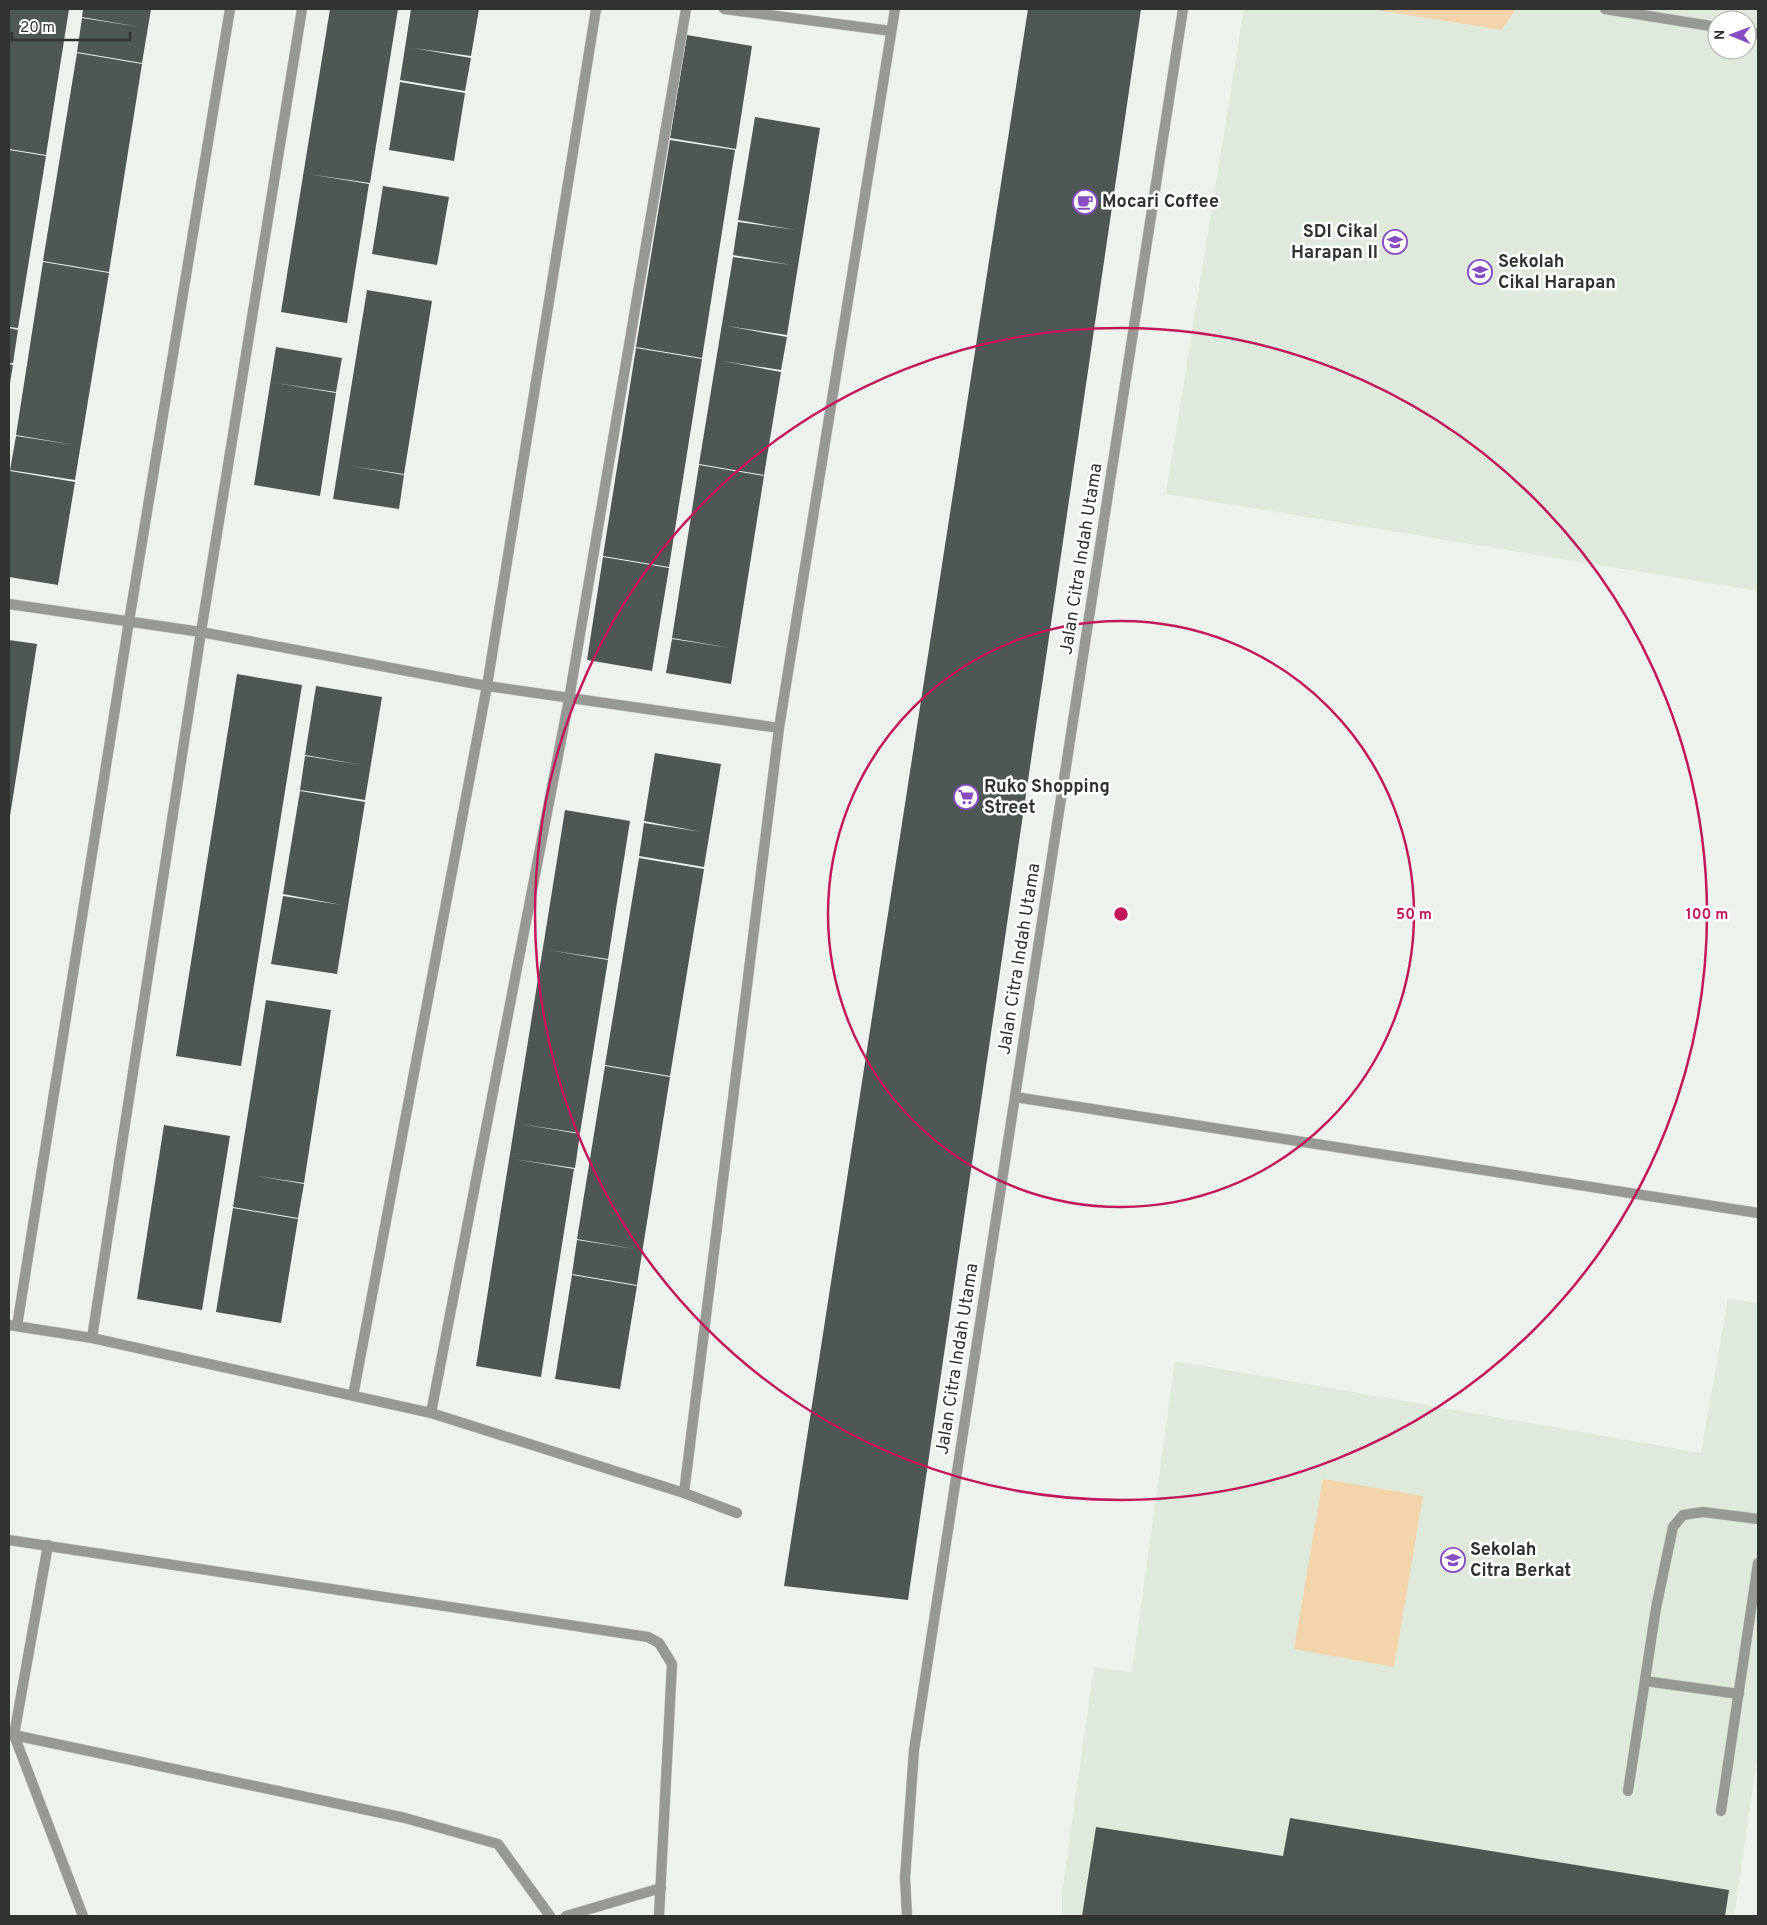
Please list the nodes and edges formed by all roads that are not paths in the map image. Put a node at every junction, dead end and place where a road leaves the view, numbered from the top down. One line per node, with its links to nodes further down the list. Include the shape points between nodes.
1 (230, 9): 12 (street)
2 (302, 9): 13 (street)
3 (596, 9): 14 (street)
4 (686, 9): 15 (street)
5 (724, 9): 10 (street)
6 (895, 9): 10 (street)
7 (1183, 9): 17 (street, Jalan Citra Indah Utama)
8 (1605, 9): 9 (street)
9 (1707, 26)
10 (891, 31): 16 (street)
11 (9, 604): 12 (street)
12 (129, 621): 13 (street); 19 (street)
13 (201, 632): 14 (street); 20 (street)
14 (487, 686): 15 (street); 21 (street)
15 (570, 699): 16 (street); 22 (street)
16 (779, 728): 23 (street)
17 (1015, 1097): 18 (street); 39 (street, Jalan Citra Indah Utama, via 914,1750 905,1878)
18 (1758, 1213)
19 (13, 1326): 20 (street)
20 (92, 1338): 21 (street)
21 (353, 1396): 22 (street)
22 (431, 1413): 23 (street)
23 (684, 1493): 24 (street)
24 (737, 1513)
25 (1758, 1519): 29 (street, via 1703,1512 1683,1516 1673,1527)
26 (9, 1540): 27 (street)
27 (48, 1545): 31 (street); 34 (street, via 648,1637 659,1643 672,1664)
28 (1758, 1563): 30 (street)
29 (1645, 1681): 30 (street); 32 (street)
30 (1739, 1694): 33 (street)
31 (12, 1734): 35 (street); 36 (street, via 405,1818 498,1844)
32 (1628, 1791)
33 (1721, 1811)
34 (661, 1888): 37 (street); 38 (street)
35 (83, 1916)
36 (550, 1916)
37 (566, 1916)
38 (659, 1916)
39 (907, 1916)

